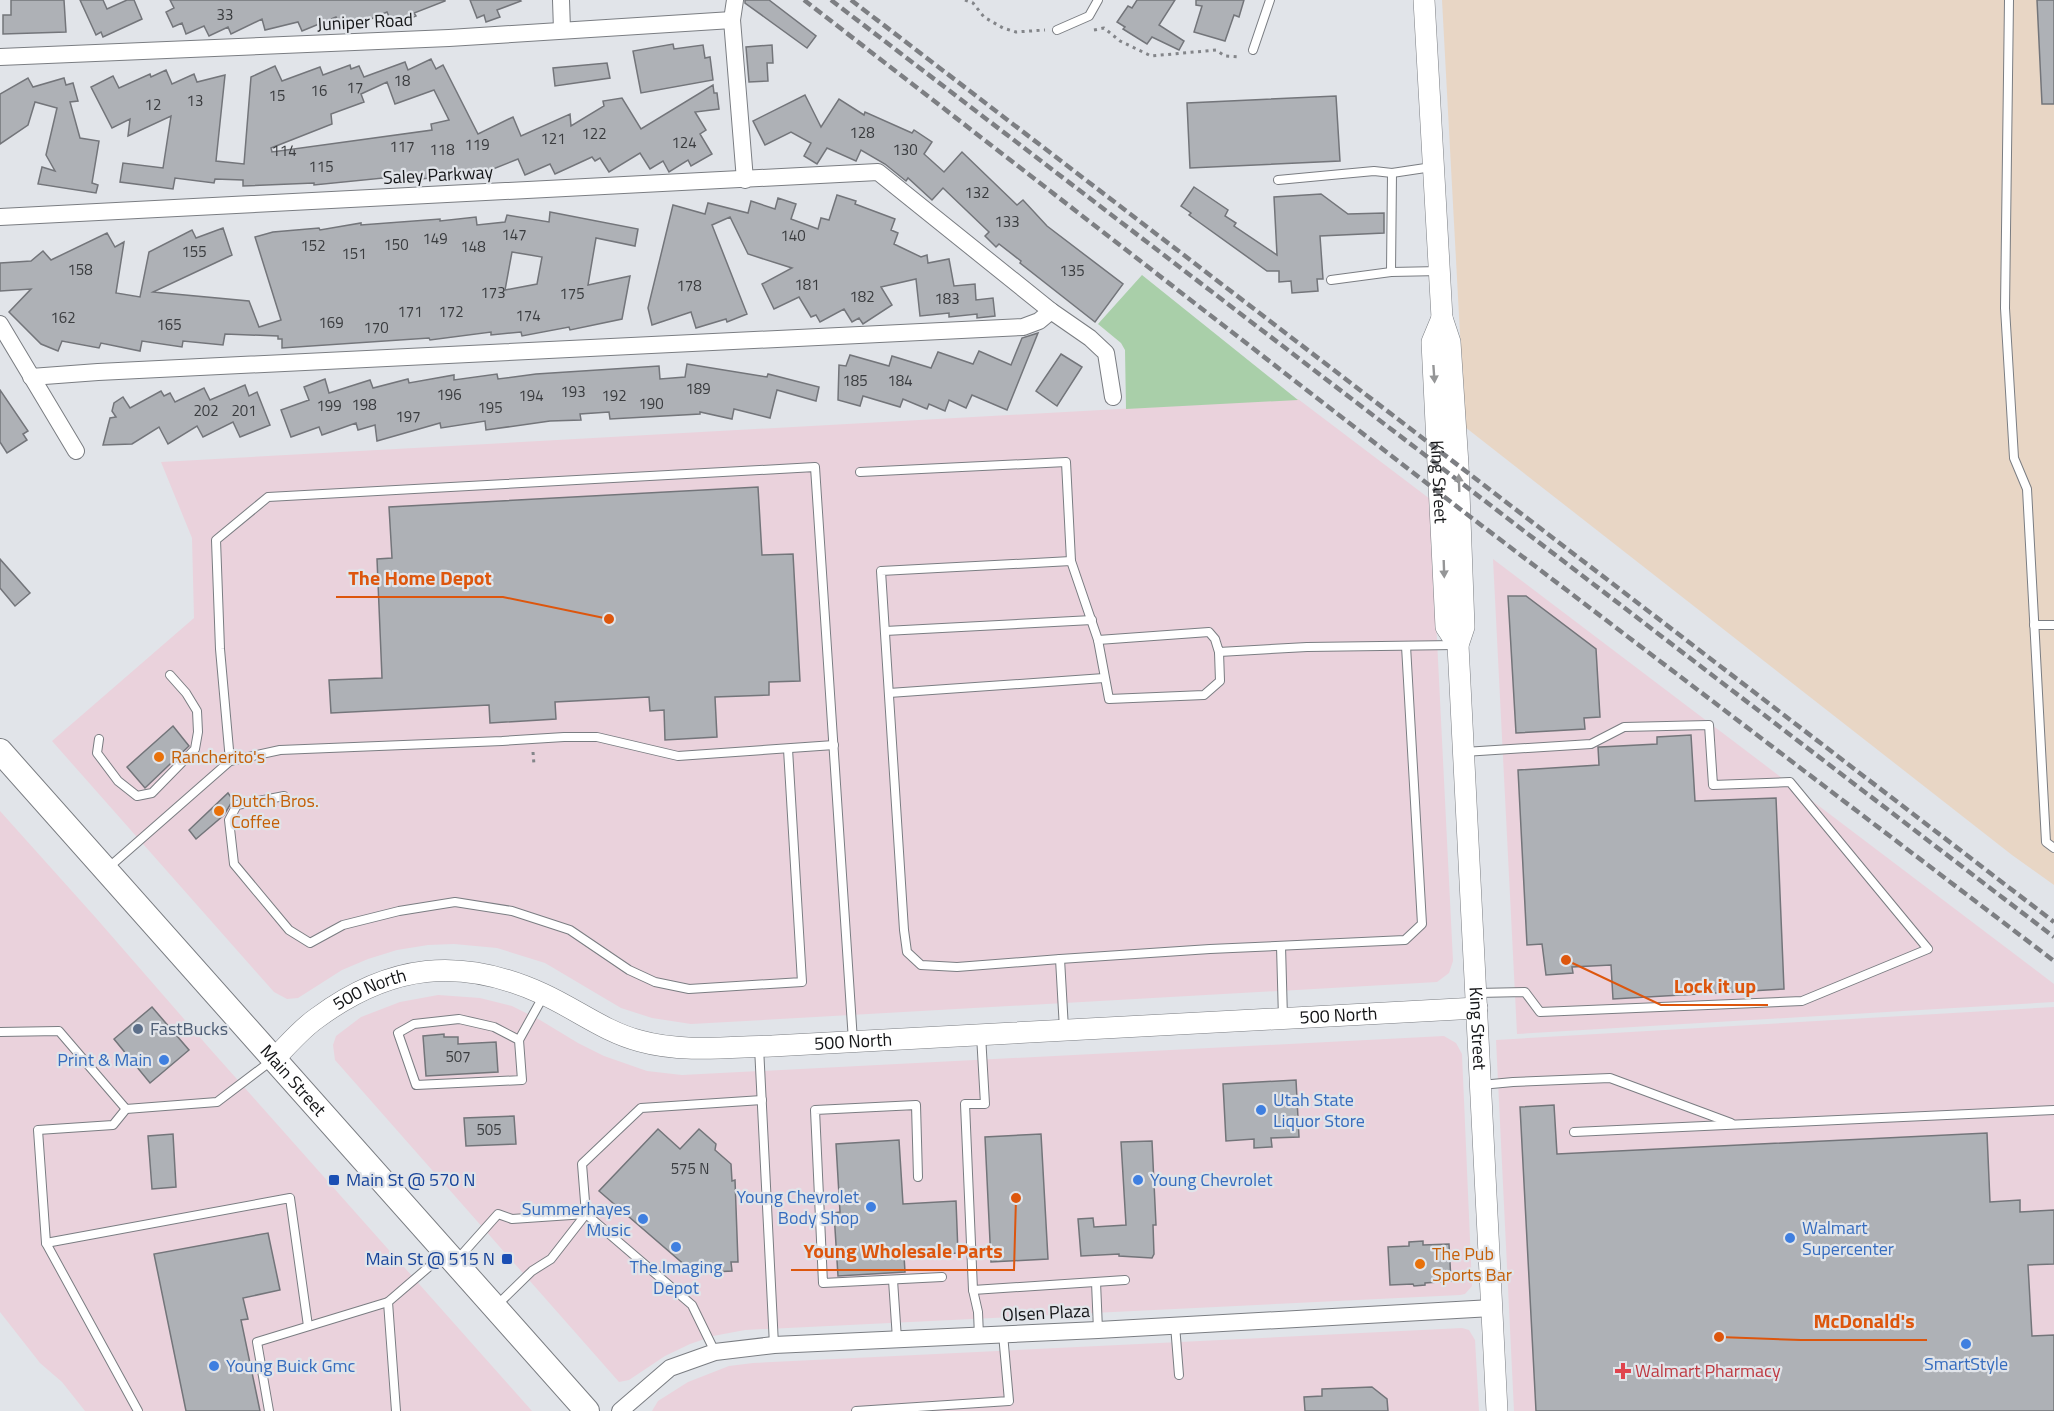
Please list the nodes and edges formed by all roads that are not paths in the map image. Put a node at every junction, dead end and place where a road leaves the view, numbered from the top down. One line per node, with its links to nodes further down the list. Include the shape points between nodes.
1 (561, 0): 8 (street)
2 (735, 0): 7 (street)
3 (1098, 0): 9 (lane, via 1089,16)
4 (1270, 0): 10 (lane)
5 (1424, 0): 12 (street, King Street)
6 (2009, 0): 29 (lane, via 2005,308 2014,458 2027,489)
7 (732, 20): 8 (street, Juniper Road); 14 (street)
8 (562, 30): 11 (street, Juniper Road)
9 (1058, 30)
10 (1253, 50)
11 (0, 57)
12 (1435, 167): 13 (lane); 17 (street, King Street)
13 (1392, 172): 15 (lane); 18 (lane)
14 (746, 180): 16 (street, Saley Parkway); 20 (street, Saley Parkway, via 878,172)
15 (1278, 180)
16 (0, 217)
17 (1440, 271): 18 (lane); 32 (street, King Street, via 1442,318 1450,342 1458,465 1464,627)
18 (1391, 272): 19 (lane)
19 (1331, 280)
20 (1052, 311): 22 (street, via 1023,327); 23 (street, via 1106,353)
21 (0, 324): 22 (street)
22 (31, 377): 24 (street)
23 (1113, 397)
24 (76, 451)
25 (860, 472): 26 (lane, via 1066,462)
26 (1071, 561): 27 (lane); 30 (lane, via 881,572)
27 (1092, 620): 30 (lane); 31 (lane)
28 (2054, 625): 29 (lane)
29 (2034, 626): 45 (lane, via 2046,842)
30 (885, 631): 37 (lane)
31 (1098, 640): 34 (lane, via 1209,632); 36 (lane)
32 (1458, 645): 33 (lane); 42 (street, King Street)
33 (1406, 646): 34 (lane); 47 (lane, via 1422,924 1405,940)
34 (1219, 652): 36 (lane, via 1220,681 1204,695 1109,699)
35 (170, 675): 38 (lane, via 197,711 197,741 195,749 152,793 137,796 118,781 98,753)
36 (1104, 678): 37 (lane)
37 (889, 693): 48 (lane, via 907,952 921,965 957,967)
38 (99, 739)
39 (834, 745): 40 (lane); 43 (lane, via 815,467 268,496 216,540); 56 (lane)
40 (788, 749): 43 (lane, via 678,756 597,737 564,737 280,750); 44 (lane, via 801,982 689,989 655,982 629,970 570,930 512,911 455,902 343,925 310,944 289,930 234,864 229,820 237,805)
41 (0, 751): 46 (main road, Main Street)
42 (1464, 752): 50 (street, King Street); 50 (lane, via 1591,744 1624,727 1709,725 1713,785 1790,783 1928,949 1802,1001 1540,1012 1525,992)
43 (230, 760): 46 (lane)
44 (284, 796)
45 (2054, 848)
46 (105, 870): 58 (main road, Main Street)
47 (1281, 945): 48 (lane); 51 (lane)
48 (1060, 959): 52 (lane)
49 (544, 994): 55 (lane); 57 (street, 500 North, via 612,1031 641,1041 689,1048); 58 (street, 500 North, via 468,971 446,969 401,975 368,987 328,1010)
50 (1477, 1000): 51 (street, 500 North); 59 (street, King Street)
51 (1283, 1018): 52 (street, 500 North)
52 (1064, 1030): 54 (street, 500 North)
53 (0, 1032): 61 (lane, via 59,1032)
54 (981, 1035): 56 (street, 500 North); 73 (lane, via 985,1104 965,1104)
55 (519, 1040): 55 (lane, via 494,1027 459,1019 414,1024 398,1034 416,1085 522,1080)
56 (854, 1041): 57 (street, 500 North)
57 (759, 1047): 60 (lane)
58 (274, 1059): 61 (lane, via 217,1102); 68 (main road, Main Street)
59 (1482, 1085): 63 (lane, via 1610,1078); 76 (street, King Street)
60 (762, 1100): 66 (lane, via 641,1108 582,1164); 83 (lane)
61 (126, 1109): 67 (lane, via 113,1125 38,1130)
62 (2054, 1110): 63 (lane)
63 (1735, 1124): 64 (lane)
64 (1574, 1132)
65 (918, 1177): 70 (lane, via 916,1105 815,1110 823,1283)
66 (586, 1214): 68 (lane, via 512,1219 498,1214); 75 (lane, via 551,1259 532,1271); 84 (lane, via 692,1305)
67 (46, 1243): 78 (lane, via 290,1198); 86 (lane)
68 (450, 1257): 74 (lane); 75 (main road, Main Street)
69 (942, 1277): 70 (lane)
70 (893, 1280): 82 (lane)
71 (1125, 1280): 72 (lane)
72 (1096, 1282): 73 (lane); 79 (lane)
73 (973, 1290): 81 (lane)
74 (388, 1302): 78 (lane); 88 (lane)
75 (495, 1307): 89 (main road, Main Street)
76 (1492, 1308): 77 (street, Olsen Plaza); 92 (street, King Street)
77 (1175, 1325): 79 (street, Olsen Plaza); 85 (lane)
78 (308, 1326): 87 (lane, via 257,1342)
79 (1098, 1330): 80 (street, Olsen Plaza)
80 (1003, 1334): 81 (street, Olsen Plaza); 91 (lane, via 1009,1401)
81 (979, 1336): 82 (street, Olsen Plaza)
82 (897, 1339): 83 (street, Olsen Plaza)
83 (774, 1345): 84 (street, Olsen Plaza)
84 (716, 1352): 90 (street, Olsen Plaza, via 670,1368)
85 (1179, 1375)
86 (138, 1411)
87 (269, 1411)
88 (396, 1411)
89 (587, 1411)
90 (620, 1411)
91 (856, 1411)
92 (1497, 1411)

